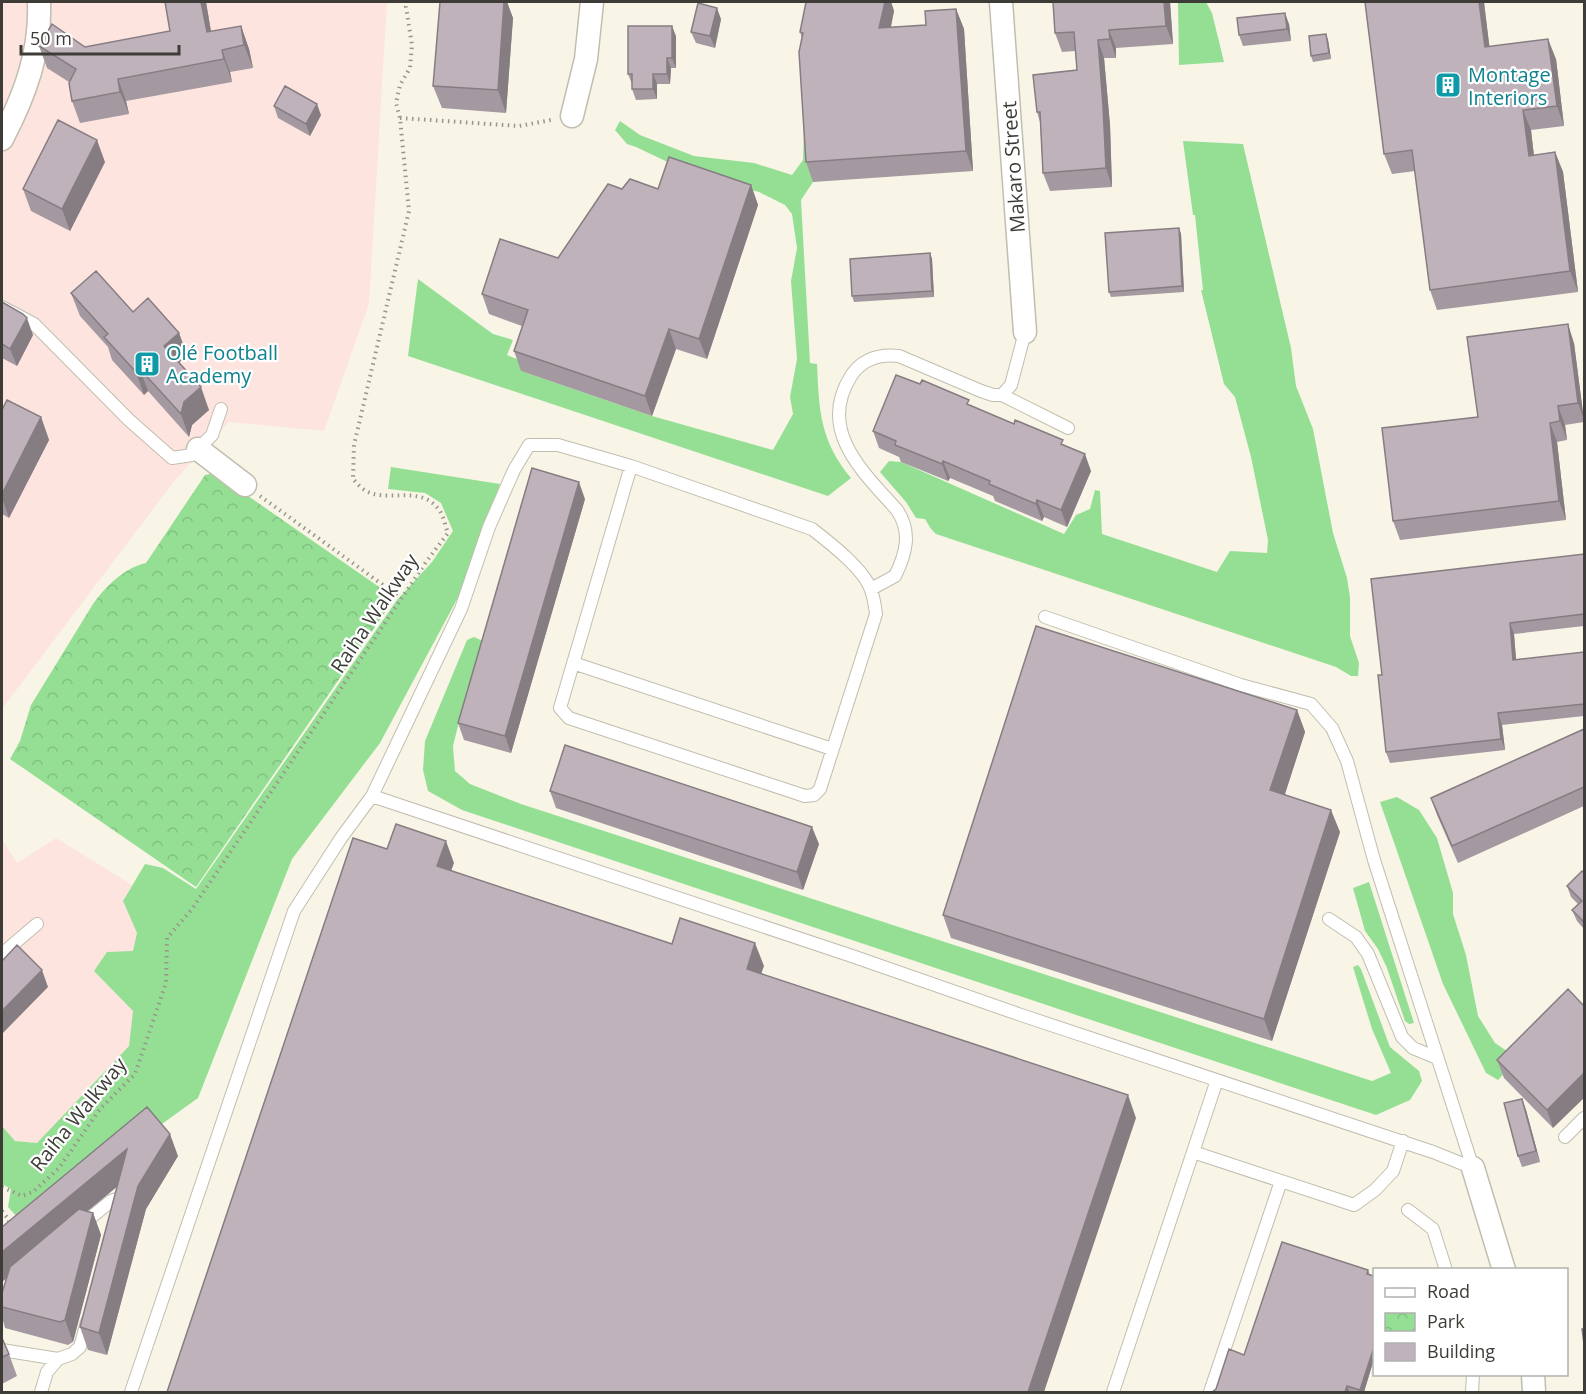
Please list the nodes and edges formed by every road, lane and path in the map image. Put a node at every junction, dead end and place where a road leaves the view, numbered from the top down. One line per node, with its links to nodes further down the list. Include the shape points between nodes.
1 (39, 2): 7 (street, via 36,52 28,83)
2 (407, 2): 6 (path, Raiha Walkway, via 412,45 410,68 396,103)
3 (592, 2): 5 (street, via 586,59)
4 (1001, 2): 9 (street, Makaro Street)
5 (572, 116): 6 (path, via 519,126)
6 (400, 118): 17 (path, Raiha Walkway, via 410,211 354,445 353,478 364,490 428,499 440,511 448,533)
7 (2, 139)
8 (2, 307): 13 (lane, via 34,324 172,458 192,455)
9 (1025, 332): 10 (lane, via 1011,385)
10 (1002, 395): 12 (lane); 16 (lane, via 981,391 898,356 870,359 855,370 839,403 838,421 848,450 897,510 906,528 904,553 895,576)
11 (221, 409): 13 (lane, via 212,435)
12 (1068, 428)
13 (198, 449): 15 (street)
14 (631, 466): 16 (lane, via 812,529 857,569); 19 (lane); 21 (lane, via 558,445 529,445 489,527 461,609)
15 (245, 485): 17 (path)
16 (871, 589): 20 (lane, via 876,614)
17 (402, 598): 33 (path, Raiha Walkway, via 192,909 167,938 166,983 135,1074 100,1109 59,1167 33,1192 22,1196)
18 (1046, 617): 25 (lane, via 1241,685 1311,704 1332,728 1347,761)
19 (573, 663): 20 (lane); 20 (lane, via 560,708 569,718 805,796 820,789)
20 (832, 748)
21 (372, 796): 26 (lane); 47 (lane, via 294,911)
22 (1329, 919): 25 (lane, via 1356,937 1368,954 1402,1037 1413,1048)
23 (37, 924): 24 (lane)
24 (2, 954)
25 (1437, 1058): 31 (lane)
26 (1217, 1080): 29 (lane); 30 (lane)
27 (1584, 1118): 28 (lane)
28 (1565, 1137)
29 (1403, 1141): 31 (lane); 32 (lane, via 1393,1171 1354,1205)
30 (1193, 1152): 32 (lane); 48 (lane)
31 (1473, 1168): 40 (street)
32 (1281, 1181): 49 (lane)
33 (2, 1187)
34 (1408, 1210): 39 (lane, via 1433,1229)
35 (2, 1211): 38 (path, via 9,1220)
36 (113, 1225): 37 (lane, via 117,1198)
37 (75, 1231)
38 (8, 1235)
39 (1446, 1268)
40 (1504, 1268)
41 (89, 1314): 43 (lane, via 80,1347)
42 (2, 1350): 43 (lane)
43 (58, 1359): 46 (lane, via 47,1372)
44 (1473, 1376): 50 (lane)
45 (1533, 1376): 51 (street)
46 (40, 1392)
47 (131, 1392)
48 (1113, 1392)
49 (1210, 1392)
50 (1472, 1392)
51 (1534, 1392)

